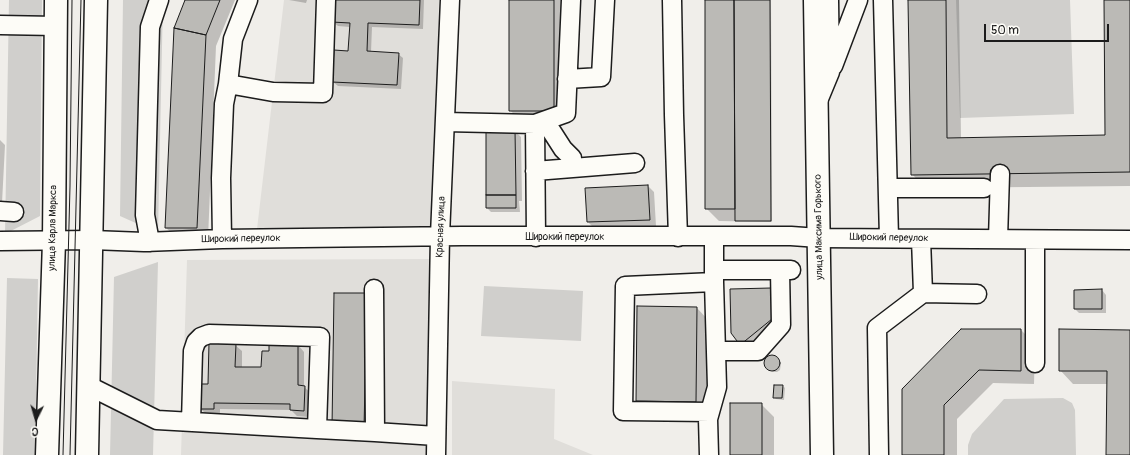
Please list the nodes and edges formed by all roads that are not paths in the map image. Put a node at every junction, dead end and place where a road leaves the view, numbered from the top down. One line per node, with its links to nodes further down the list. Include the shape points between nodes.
1 (56, 0): 15 (main road, улица Карла Маркса)
2 (96, 0): 37 (main road)
3 (159, 0): 42 (street, via 150,27 145,215)
4 (248, 0): 18 (street, via 233,39)
5 (326, 0): 18 (street, via 323,93 273,92)
6 (450, 0): 20 (street, Красная улица)
7 (571, 0): 17 (street)
8 (605, 0): 17 (street, via 601,77)
9 (672, 0): 30 (street)
10 (816, 0): 19 (main road, улица Максима Горького)
11 (829, 0): 16 (street)
12 (858, 0): 16 (street)
13 (883, 0): 26 (street)
14 (0, 25): 15 (street)
15 (56, 26): 41 (main road, улица Карла Маркса)
16 (830, 72): 19 (street)
17 (567, 79): 21 (street, via 566,113)
18 (228, 84): 34 (street, via 224,104 221,178)
19 (817, 102): 32 (main road, улица Максима Горького)
20 (445, 122): 21 (street); 28 (street, Красная улица)
21 (540, 122): 22 (street); 24 (street)
22 (572, 158)
23 (635, 163): 24 (street)
24 (535, 172): 29 (street)
25 (1000, 174): 36 (street)
26 (888, 188): 27 (street); 33 (street)
27 (984, 188)
28 (440, 236): 29 (street, Широкий переулок); 34 (street, Широкий переулок); 54 (street, Красная улица)
29 (536, 236): 30 (street, Широкий переулок)
30 (678, 237): 31 (street, Широкий переулок)
31 (714, 237): 32 (street, Широкий переулок); 43 (street)
32 (819, 238): 33 (street, Широкий переулок); 59 (main road, улица Максима Горького)
33 (889, 238): 35 (street, Широкий переулок)
34 (222, 239): 42 (street, Широкий переулок)
35 (921, 239): 36 (street, Широкий переулок); 45 (street)
36 (998, 239): 38 (street, Широкий переулок)
37 (92, 240): 41 (street, Широкий переулок); 42 (street, Широкий переулок); 49 (main road)
38 (1036, 240): 39 (street, Широкий переулок); 48 (street)
39 (1130, 240)
40 (0, 241): 41 (street, Широкий переулок)
41 (54, 241): 55 (main road, улица Карла Маркса)
42 (150, 242)
43 (714, 276): 47 (street); 47 (street, via 785,270 781,325 758,351); 50 (street, via 625,286 623,348 623,411)
44 (374, 289): 53 (street)
45 (923, 293): 46 (street); 60 (street, via 877,328)
46 (976, 294)
47 (716, 351): 50 (street, via 717,387)
48 (1035, 363)
49 (89, 386): 51 (street, via 157,420); 56 (main road)
50 (710, 412): 58 (street)
51 (191, 422): 52 (street); 52 (street, via 193,351 201,337 208,334 320,337)
52 (317, 429): 53 (street)
53 (375, 432): 54 (street)
54 (436, 436): 57 (street, Красная улица)
55 (48, 455)
56 (87, 455)
57 (436, 455)
58 (709, 455)
59 (822, 455)
60 (879, 455)

